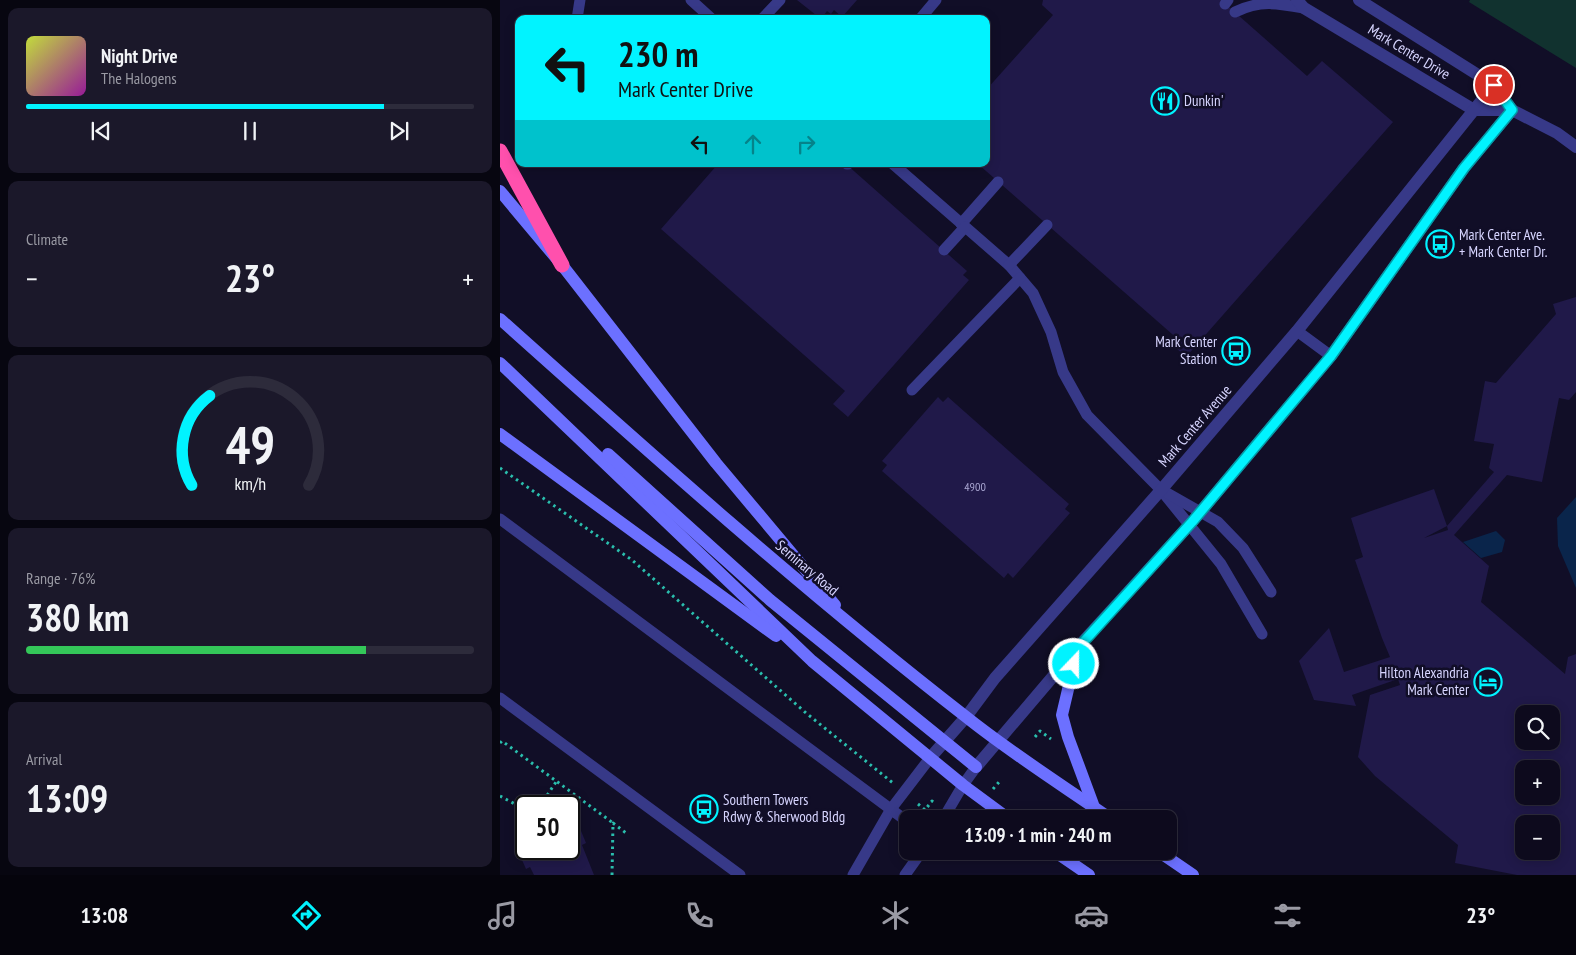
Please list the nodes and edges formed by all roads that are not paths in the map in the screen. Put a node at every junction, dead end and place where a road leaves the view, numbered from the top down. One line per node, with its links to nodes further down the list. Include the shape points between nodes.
1 (580, 0): 9 (lane)
2 (691, 0): 10 (lane)
3 (780, 0): 11 (lane)
4 (936, 0): 12 (lane)
5 (1359, 0): 13 (street, Mark Center Drive)
6 (1376, 0): 13 (street, Mark Center Drive)
7 (1301, 4): 8 (lane, via 1265,0 1248,3); 15 (street, Mark Center Drive)
8 (1235, 12)
9 (578, 15)
10 (708, 15)
11 (766, 15)
12 (923, 15)
13 (1392, 21): 14 (street, Mark Center Drive)
14 (1494, 85): 15 (street, Mark Center Avenue); 16 (street, Mark Center Drive)
15 (1474, 110): 16 (street, Mark Center Drive); 29 (street, Mark Center Avenue)
16 (1512, 110): 17 (street, Mark Center Drive); 30 (street, via 1464,168)
17 (1576, 146)
18 (500, 151): 25 (highway)
19 (896, 167): 23 (lane)
20 (998, 182): 23 (lane)
21 (500, 191): 25 (main road)
22 (1047, 225): 26 (lane)
23 (963, 226): 24 (lane); 26 (lane)
24 (944, 250)
25 (562, 265): 40 (main road, via 716,463)
26 (1010, 265): 27 (lane)
27 (1020, 278): 32 (lane); 35 (lane, via 1033,293 1052,332 1063,372 1087,415)
28 (500, 319): 40 (main road, Seminary Road, via 765,555)
29 (1297, 331): 30 (lane); 35 (street, Mark Center Avenue)
30 (1331, 356): 36 (street)
31 (500, 363): 33 (main road)
32 (912, 390)
33 (536, 396): 43 (main road); 46 (main road, via 622,466 770,600)
34 (500, 434): 43 (main road)
35 (1161, 490): 36 (lane); 38 (lane); 45 (street, Mark Center Avenue, via 995,678)
36 (1200, 513): 38 (street); 39 (lane, via 1218,522 1243,548)
37 (500, 519): 52 (lane)
38 (1189, 525): 41 (lane, via 1221,564); 42 (street)
39 (1271, 592)
40 (856, 629): 45 (main road, Seminary Road)
41 (1262, 634)
42 (1078, 648): 47 (street); 51 (main road, via 1062,715)
43 (812, 662): 48 (main road)
44 (500, 698): 60 (lane)
45 (966, 717): 46 (street, Mark Center Avenue); 47 (main road, Seminary Road)
46 (945, 741): 48 (street, Mark Center Avenue); 49 (main road)
47 (999, 741): 49 (street); 51 (main road, Seminary Road)
48 (930, 758): 50 (main road); 52 (lane)
49 (976, 767): 50 (lane)
50 (963, 785): 53 (lane); 54 (main road)
51 (1094, 808): 55 (main road, Seminary Road)
52 (891, 809): 56 (lane); 61 (lane)
53 (948, 810)
54 (997, 810)
55 (1097, 810)
56 (899, 815)
57 (915, 860): 62 (lane)
58 (1067, 860): 63 (main road)
59 (1171, 860): 64 (main road)
60 (740, 875)
61 (854, 875)
62 (904, 875)
63 (1089, 875)
64 (1193, 875)

